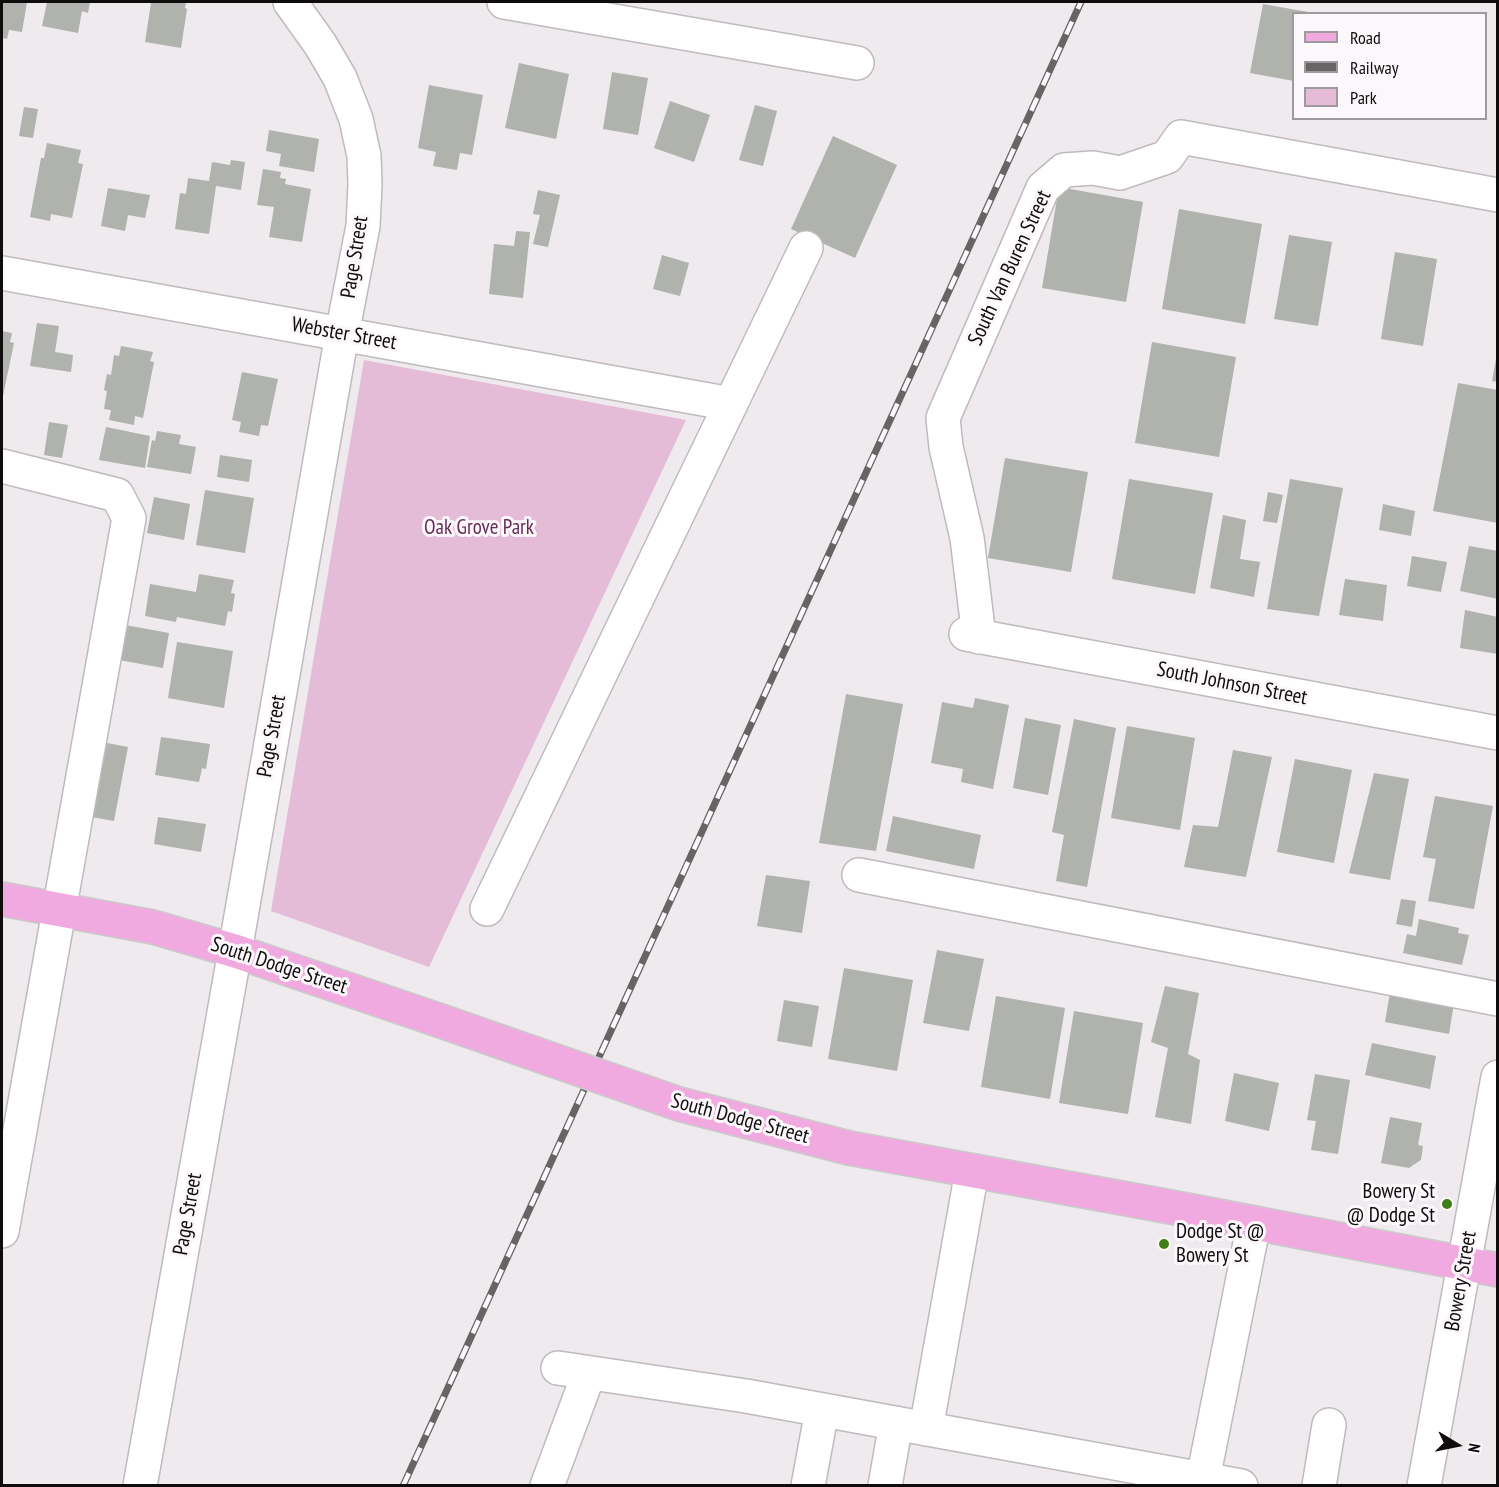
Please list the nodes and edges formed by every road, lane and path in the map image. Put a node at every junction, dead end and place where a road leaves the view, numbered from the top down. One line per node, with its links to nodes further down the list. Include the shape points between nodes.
1 (290, 2): 7 (street, Page Street, via 340,78 356,119 364,156 363,225)
2 (504, 2): 3 (street)
3 (857, 63)
4 (1497, 195): 10 (street, South Van Buren Street, via 1181,137 1167,157 1120,173 1093,168 1064,170 1043,188 943,418 967,538)
5 (806, 248): 8 (street)
6 (2, 273): 7 (street, Webster Street)
7 (342, 334): 8 (street, Webster Street); 16 (street, Page Street)
8 (731, 404): 15 (street)
9 (2, 466): 14 (street, via 117,495 129,519)
10 (973, 635): 11 (street, South Johnson Street)
11 (1497, 733)
12 (859, 875): 17 (street)
13 (2, 899): 14 (main road, South Dodge Street)
14 (59, 909): 16 (main road, South Dodge Street, via 153,927); 21 (street)
15 (487, 909)
16 (235, 951): 19 (main road, South Dodge Street, bridge, via 680,1104 849,1148); 28 (street, Page Street)
17 (1497, 999)
18 (1497, 1077): 22 (street, Bowery Street)
19 (972, 1171): 20 (main road, South Dodge Street); 26 (street)
20 (1254, 1223): 22 (main road, South Dodge Street); 27 (street)
21 (2, 1231)
22 (1464, 1264): 23 (main road, South Dodge Street); 34 (street, Bowery Street)
23 (1497, 1270)
24 (822, 1410): 26 (street); 29 (street, via 573,1371); 30 (street)
25 (1329, 1425): 33 (street)
26 (911, 1426): 27 (street); 31 (street)
27 (1203, 1479): 32 (street)
28 (140, 1485)
29 (547, 1485)
30 (808, 1485)
31 (885, 1485)
32 (1241, 1485)
33 (1319, 1485)
34 (1424, 1485)

